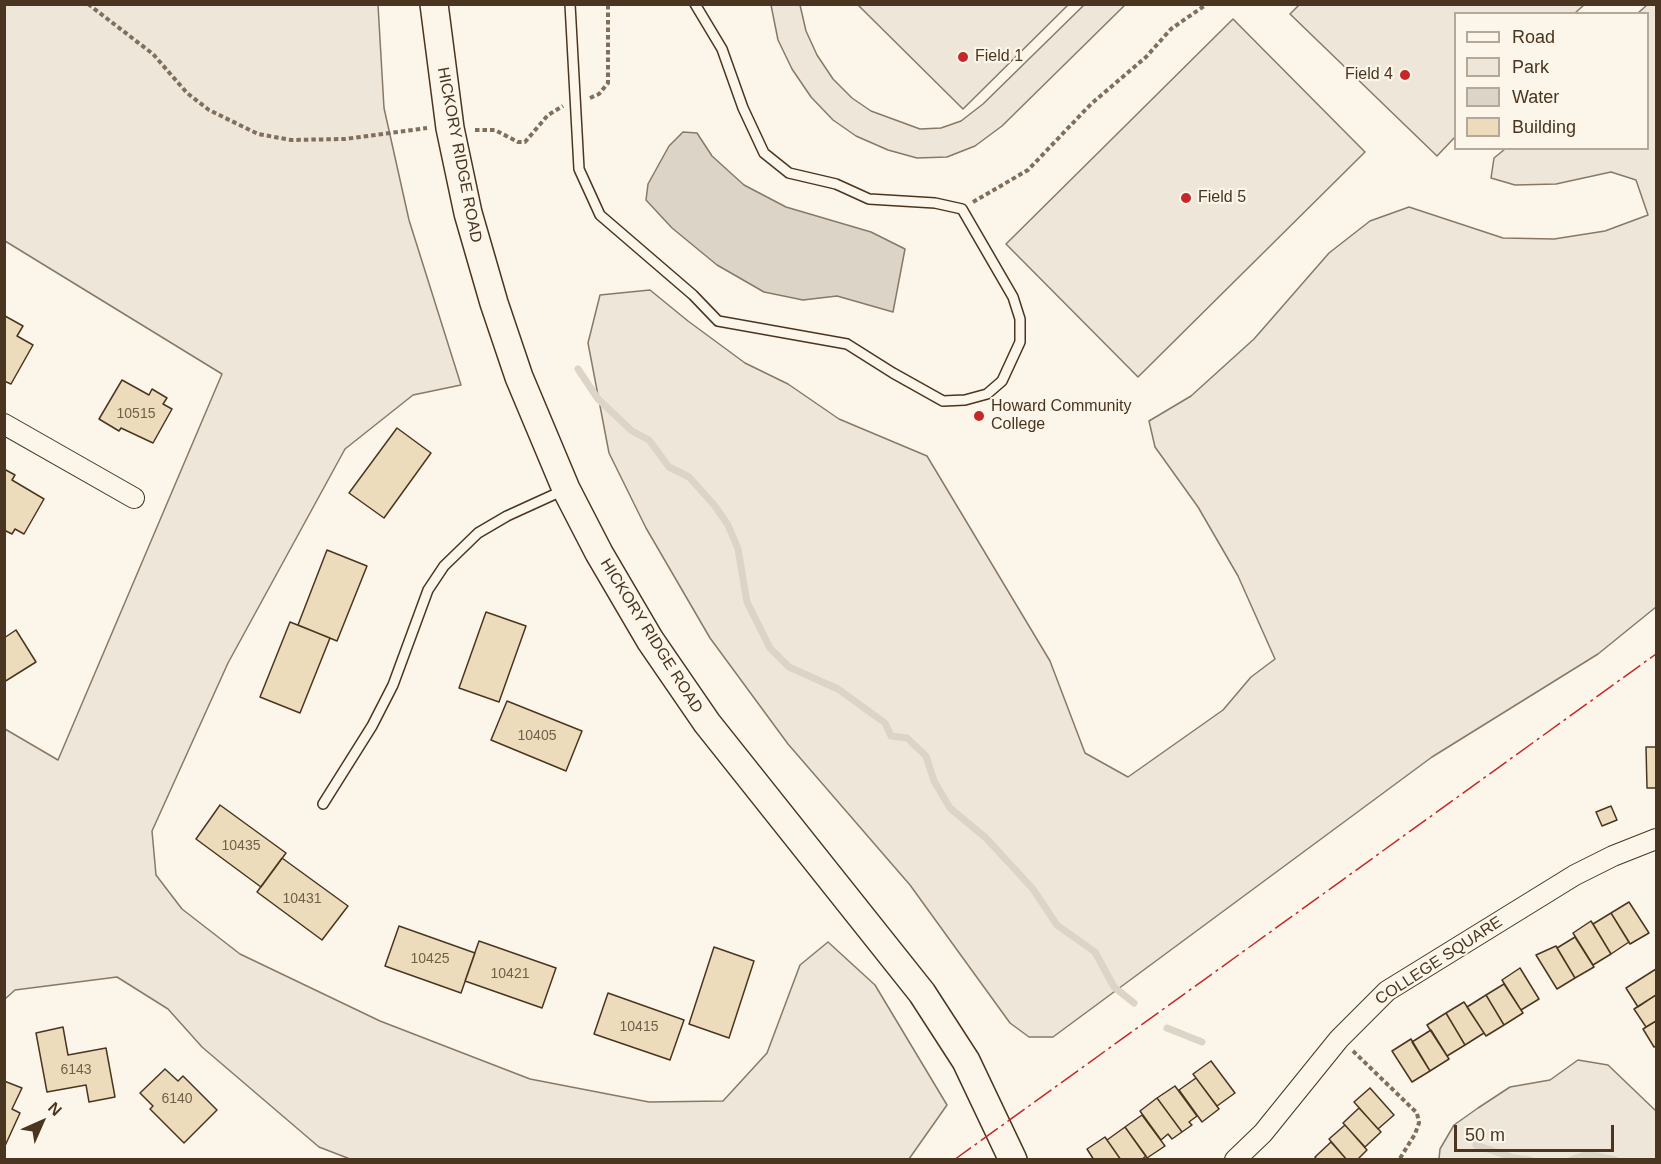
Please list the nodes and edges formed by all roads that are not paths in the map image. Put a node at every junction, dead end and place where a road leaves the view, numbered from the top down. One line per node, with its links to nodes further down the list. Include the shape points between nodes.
1 (434, 4): 5 (street, HICKORY RIDGE ROAD, via 450,128 468,213 515,366)
2 (570, 4): 3 (lane, via 579,169 600,215 718,321 847,344 943,401 987,394 1002,381 1012,364 1020,342 1020,319 1013,297 962,208 869,199 836,184 789,173 765,153 743,108 722,49)
3 (695, 4)
4 (4, 424): 6 (street)
5 (566, 489): 7 (lane, via 478,533 444,566 428,590 393,685); 9 (street, HICKORY RIDGE ROAD, via 598,553 650,640 707,723 922,993 966,1061)
6 (134, 498)
7 (323, 804)
8 (1656, 839): 10 (street, COLLEGE SQUARE, via 1575,875 1387,991 1339,1039)
9 (1013, 1160)
10 (1235, 1160)

